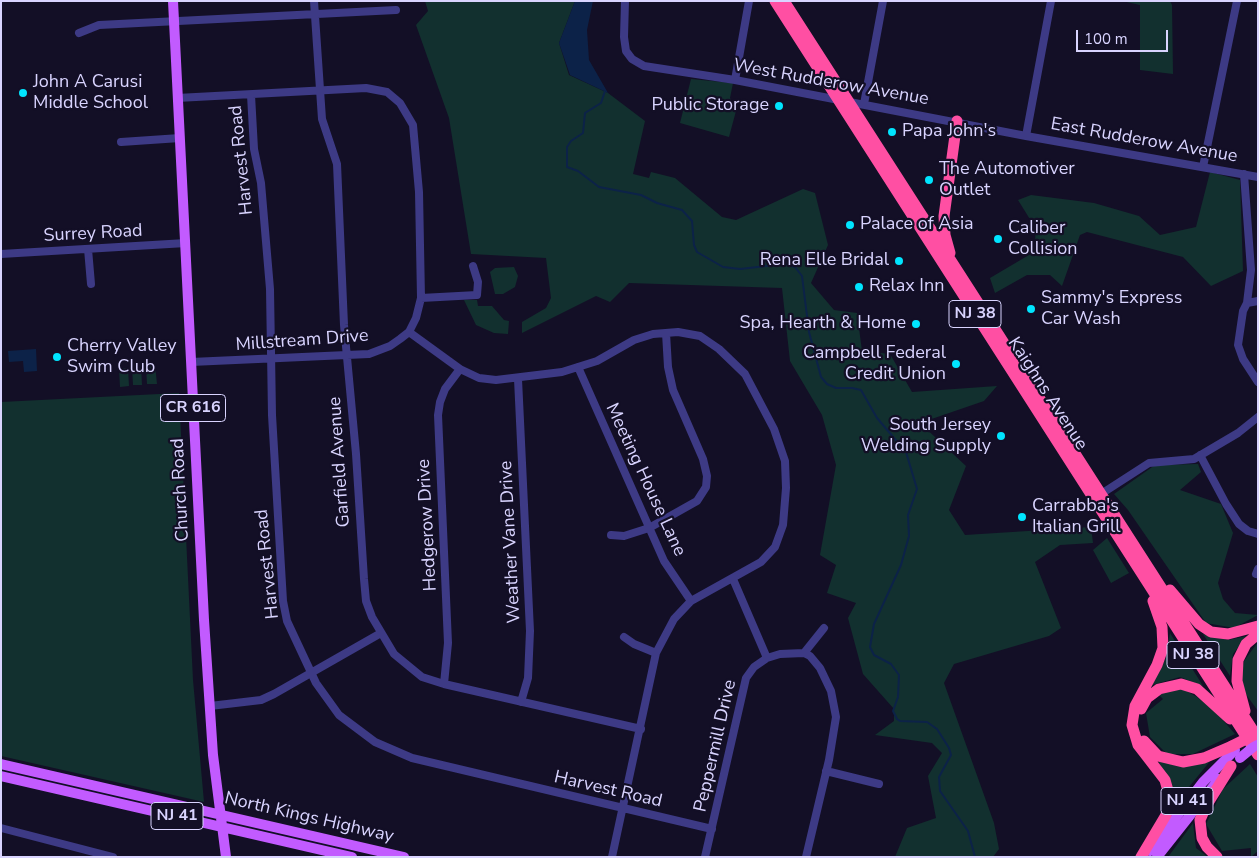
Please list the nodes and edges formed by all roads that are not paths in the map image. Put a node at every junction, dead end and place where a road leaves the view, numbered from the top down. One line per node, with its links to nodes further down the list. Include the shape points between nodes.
1 (173, 1): 12 (main road, Church Road / CR 616)
2 (314, 1): 11 (street, Garfield Avenue)
3 (624, 1): 14 (street, West Rudderow Avenue, via 624,43 632,59 644,66)
4 (749, 1): 14 (street)
5 (774, 1): 18 (highway, Kaighns Avenue / NJ 38)
6 (784, 1): 18 (highway, Kaighns Avenue / NJ 38)
7 (883, 1): 19 (street)
8 (1051, 1): 21 (street)
9 (1236, 1): 24 (street)
10 (396, 10): 11 (street)
11 (315, 14): 12 (street); 15 (street, Garfield Avenue)
12 (174, 22): 13 (street, via 99,25); 17 (main road, Church Road / CR 616)
13 (79, 33)
14 (735, 80): 18 (street, West Rudderow Avenue)
15 (321, 92): 16 (street); 33 (street, via 366,88 387,92 408,114 419,192); 38 (street, Garfield Avenue, via 322,119 337,164)
16 (251, 94): 17 (street); 39 (street, Harvest Road, via 270,289)
17 (177, 98): 22 (main road, Church Road / CR 616)
18 (843, 101): 19 (street, West Rudderow Avenue); 30 (highway, Kaighns Avenue / NJ 38); 52 (highway, Kaighns Avenue / NJ 38)
19 (864, 104): 20 (street, West Rudderow Avenue)
20 (957, 121): 21 (street, West Rudderow Avenue); 30 (highway, via 943,222)
21 (1026, 136): 24 (street, East Rudderow Avenue)
22 (180, 138): 23 (street); 27 (main road, Church Road / CR 616)
23 (121, 142)
24 (1202, 167): 25 (street, East Rudderow Avenue)
25 (1244, 174): 26 (street, East Rudderow Avenue); 35 (street, via 1251,270)
26 (1258, 177)
27 (186, 243): 28 (street, Surrey Road); 40 (main road, Church Road / CR 616)
28 (88, 249): 29 (street, Surrey Road); 32 (street)
29 (1, 254)
30 (953, 264): 47 (highway, Kaighns Avenue / NJ 38)
31 (473, 266): 33 (street, via 478,282 477,295)
32 (91, 284)
33 (421, 298): 36 (street)
34 (1258, 301): 35 (street)
35 (1247, 304): 44 (street, via 1243,311 1238,348)
36 (409, 332): 38 (street, Millstream Drive, via 380,351); 42 (street)
37 (666, 333): 41 (street, via 634,340 597,361); 48 (street, via 672,390 707,476 706,487 697,501); 53 (street, via 700,336 745,374 774,429 785,460 783,525 775,547 761,562)
38 (347, 356): 39 (street, Millstream Drive); 57 (street, Garfield Avenue, via 366,601)
39 (270, 359): 40 (street, Millstream Drive); 63 (street, Harvest Road, via 283,601 287,620)
40 (191, 362): 66 (main road, Church Road / CR 616)
41 (578, 367): 43 (street); 48 (street, Meeting House Lane)
42 (460, 370): 43 (street, via 479,378); 64 (street, Hedgerow Drive, via 445,389 438,415 448,643)
43 (518, 379): 65 (street, Weather Vane Drive, via 530,631 528,678)
44 (1258, 382)
45 (1258, 417): 46 (street)
46 (1200, 455): 47 (street, via 1191,461 1149,463); 49 (street, via 1236,519 1243,528)
47 (1101, 494): 51 (highway, Kaighns Avenue / NJ 38)
48 (649, 528): 50 (street, via 624,536); 54 (street, Meeting House Lane, via 664,561)
49 (1258, 534)
50 (611, 535)
51 (1138, 551): 55 (highway, via 1206,630 1228,634); 68 (highway, Kaighns Avenue / NJ 38)
52 (1144, 578): 68 (highway, Kaighns Avenue / NJ 38); 88 (highway, via 1162,627 1163,648 1135,706 1132,725 1138,745 1165,780 1170,798 1166,816)
53 (732, 579): 54 (street); 62 (street)
54 (691, 601): 60 (street, via 674,619)
55 (1258, 626)
56 (824, 628): 61 (street)
57 (381, 633): 63 (street); 64 (street, Garfield Avenue, via 403,663 422,677)
58 (1258, 634): 68 (highway, via 1243,648 1237,666 1239,688)
59 (624, 637): 60 (street)
60 (656, 653): 67 (street)
61 (804, 653): 62 (street); 73 (street, via 820,668 833,700 836,717)
62 (767, 658): 80 (street, Peppermill Drive, via 746,678)
63 (311, 674): 66 (street, via 261,700); 76 (street, Harvest Road, via 339,715 375,742 412,758)
64 (444, 684): 65 (street, Garfield Avenue)
65 (521, 702): 67 (street, Garfield Avenue)
66 (210, 706): 77 (main road, Church Road / CR 616)
67 (641, 729): 76 (street)
68 (1253, 734): 69 (highway, bridge); 69 (highway, via 1201,692 1186,685 1174,684 1159,689 1142,708 1139,724 1143,740 1153,752 1164,758 1183,762); 70 (highway, Kaighns Avenue / NJ 38)
69 (1235, 751): 72 (main road, NJ 41); 89 (main road, NJ 41, via 1195,792)
70 (1258, 755)
71 (1, 764): 77 (main road, North Kings Highway / NJ 41)
72 (1231, 766): 90 (main road, NJ 41, via 1198,802); 91 (highway, via 1200,820 1202,838)
73 (826, 771): 75 (street); 87 (street)
74 (1, 776): 78 (main road, North Kings Highway / NJ 41)
75 (879, 784)
76 (622, 808): 80 (street, Harvest Road); 85 (street)
77 (221, 814): 78 (main road, Church Road / CR 616); 84 (main road, North Kings Highway / NJ 41)
78 (222, 826): 82 (main road, Church Road / CR 616); 83 (main road, North Kings Highway / NJ 41)
79 (1, 828): 81 (street)
80 (712, 829): 86 (street, Peppermill Drive)
81 (113, 857)
82 (226, 857)
83 (352, 857)
84 (404, 857)
85 (612, 857)
86 (705, 857)
87 (806, 857)
88 (1141, 857)
89 (1146, 857)
90 (1157, 857)
91 (1217, 857)

